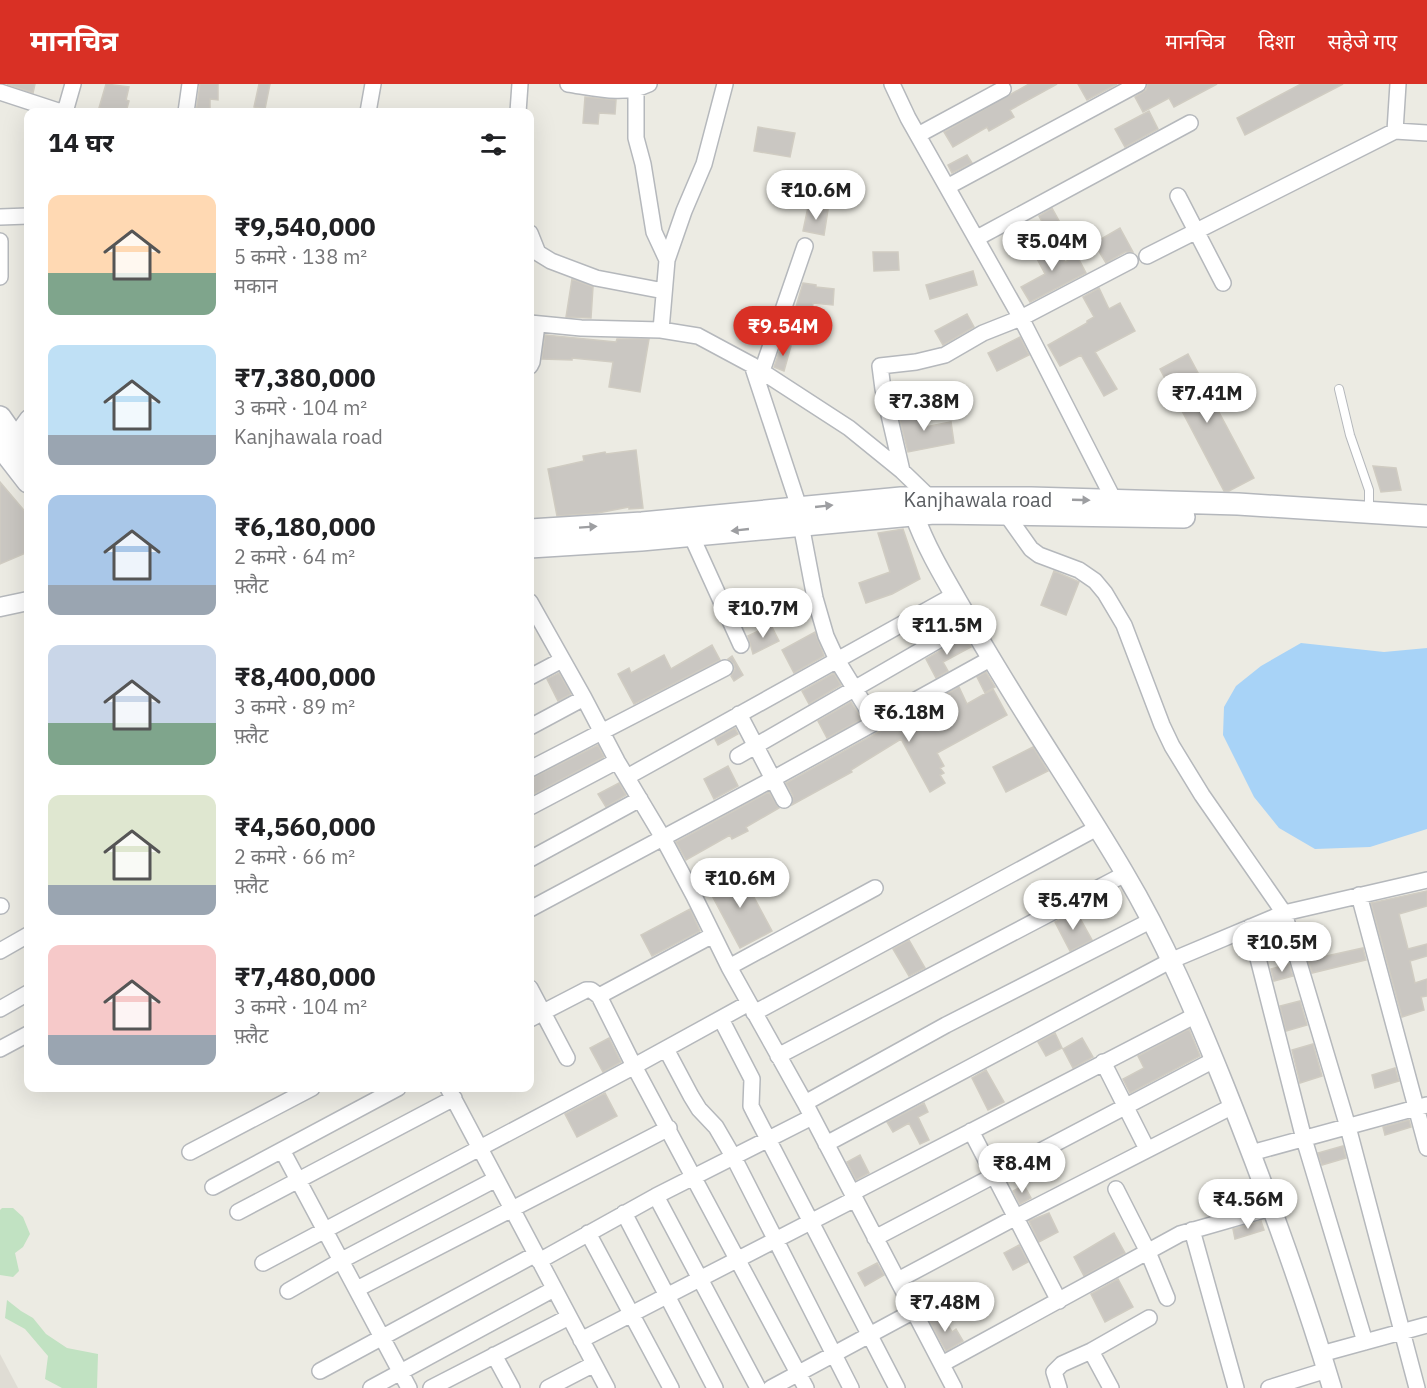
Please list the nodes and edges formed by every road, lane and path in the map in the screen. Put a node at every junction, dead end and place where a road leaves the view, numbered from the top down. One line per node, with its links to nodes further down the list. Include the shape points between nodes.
1 (73, 84): 14 (street)
2 (190, 84): 15 (street)
3 (373, 84): 16 (street)
4 (520, 84): 17 (street)
5 (568, 84): 10 (street, via 610,90)
6 (725, 84): 32 (street, via 704,164)
7 (891, 84): 21 (street)
8 (1138, 84): 22 (street)
9 (1398, 84): 19 (street)
10 (642, 87): 32 (street, via 636,138 654,232)
11 (1003, 89): 21 (street)
12 (0, 92): 13 (street)
13 (50, 108)
14 (64, 108)
15 (187, 108)
16 (369, 108)
17 (518, 108)
18 (1190, 123): 27 (street)
19 (1395, 131): 20 (street); 26 (street)
20 (1427, 133)
21 (918, 135): 22 (street)
22 (947, 187): 27 (street)
23 (1178, 196): 26 (street)
24 (24, 216): 25 (street)
25 (0, 217)
26 (1197, 231): 31 (street); 35 (street)
27 (977, 238): 37 (street)
28 (0, 242): 34 (street)
29 (806, 246): 40 (street)
30 (534, 247): 36 (street, via 538,254 578,272)
31 (1147, 256)
32 (667, 260): 36 (street)
33 (1130, 261): 37 (street)
34 (0, 277)
35 (1223, 283)
36 (664, 291): 39 (street)
37 (1021, 318): 45 (street, via 936,358 880,366); 48 (street)
38 (534, 324): 39 (street)
39 (661, 330): 40 (street, via 698,336)
40 (757, 368): 45 (street, via 849,428); 52 (street)
41 (1339, 389): 49 (lane, via 1369,490)
42 (24, 424): 43 (street, via 20,429)
43 (4, 432): 44 (main road); 46 (main road)
44 (24, 454)
45 (902, 471): 47 (street)
46 (24, 478)
47 (930, 498): 48 (main road, Kanjhawala road, one-way to 48); 52 (main road, Kanjhawala road, one-way to 47, via 901,498)
48 (1118, 508): 49 (main road, Kanjhawala road, via 1238,504); 51 (main road, Kanjhawala road); 55 (main road, Kanjhawala road)
49 (1369, 512): 53 (main road, Kanjhawala road)
50 (914, 514): 51 (main road, Kanjhawala road); 52 (main road, Kanjhawala road); 58 (street)
51 (1006, 514): 92 (street, via 1031,549 1080,570 1105,593 1124,625 1172,746)
52 (799, 516): 54 (main road, Kanjhawala road, one-way to 52); 56 (main road, Kanjhawala road, one-way to 56); 66 (street, via 814,598)
53 (1427, 516)
54 (534, 530)
55 (1427, 530)
56 (691, 535): 57 (main road, Kanjhawala road); 63 (street)
57 (534, 547)
58 (954, 595): 62 (street); 66 (street)
59 (24, 602): 60 (street)
60 (0, 607)
61 (534, 609): 65 (street)
62 (970, 622): 64 (street); 69 (street)
63 (741, 645)
64 (990, 659): 72 (street); 84 (street)
65 (562, 660): 68 (street); 70 (street)
66 (837, 660): 69 (street); 71 (street)
67 (725, 668): 74 (street)
68 (534, 675)
69 (855, 690): 72 (street); 75 (street)
70 (584, 698): 73 (street); 74 (street)
71 (739, 714): 75 (street); 79 (street)
72 (874, 722): 80 (street)
73 (534, 725)
74 (602, 733): 77 (street); 78 (street)
75 (756, 746): 76 (street); 80 (street)
76 (738, 756)
77 (617, 761): 79 (street); 83 (street)
78 (534, 767)
79 (627, 777): 81 (street)
80 (773, 779): 82 (street); 85 (street)
81 (640, 799): 85 (street); 86 (street)
82 (784, 800)
83 (534, 805)
84 (1097, 828): 87 (street); 103 (street)
85 (663, 838): 91 (street); 95 (street)
86 (534, 857)
87 (1125, 874): 93 (street); 110 (street)
88 (1427, 880): 90 (street)
89 (874, 888): 99 (street)
90 (1359, 895): 92 (street); 121 (street)
91 (534, 907)
92 (1284, 913): 94 (street); 123 (street)
93 (1150, 921): 98 (street); 118 (street)
94 (1250, 927): 98 (street); 127 (street)
95 (713, 935): 99 (street); 101 (street)
96 (24, 937): 97 (street)
97 (0, 951)
98 (1170, 961): 104 (street); 128 (street)
99 (729, 967): 103 (street)
100 (24, 995): 102 (street)
101 (599, 996): 105 (street, via 586,990); 114 (street)
102 (0, 1008)
103 (751, 1008): 106 (street); 110 (street)
104 (1196, 1015): 112 (street); 113 (street)
105 (536, 1016): 111 (street)
106 (721, 1019): 109 (street); 126 (street, via 752,1078 751,1106)
107 (24, 1036): 108 (street)
108 (0, 1049)
109 (666, 1049): 114 (street); 135 (street, via 699,1109 717,1127)
110 (778, 1056): 118 (street)
111 (567, 1058)
112 (1214, 1060): 119 (street); 120 (street)
113 (1103, 1062): 120 (street); 125 (street)
114 (634, 1066): 124 (street); 129 (street)
115 (304, 1092): 133 (street)
116 (391, 1092): 132 (street)
117 (451, 1093): 129 (street); 139 (street)
118 (805, 1102): 122 (street)
119 (1233, 1106): 131 (street); 134 (street)
120 (1126, 1107): 131 (street); 136 (street)
121 (1422, 1107): 123 (street); 130 (street)
122 (812, 1117): 126 (street); 128 (street)
123 (1348, 1127): 127 (street); 173 (street)
124 (669, 1128): 137 (street); 144 (street)
125 (971, 1131): 136 (street); 143 (street)
126 (769, 1139): 135 (street); 149 (street)
127 (1304, 1139): 134 (street); 177 (street)
128 (826, 1144): 143 (street)
129 (480, 1148): 138 (street); 150 (street)
130 (1427, 1148)
131 (1147, 1149): 148 (street)
132 (282, 1150): 139 (street); 140 (street)
133 (190, 1152)
134 (1251, 1153): 145 (street)
135 (734, 1158): 137 (street); 154 (street)
136 (994, 1176): 148 (street); 153 (street)
137 (694, 1177): 142 (street); 157 (street)
138 (496, 1179): 144 (street); 158 (street)
139 (299, 1180): 146 (street); 150 (street)
140 (213, 1187)
141 (1116, 1189): 155 (street)
142 (656, 1196): 147 (street); 160 (street)
143 (854, 1196): 149 (street); 153 (street)
144 (512, 1208): 156 (street); 163 (street)
145 (1271, 1208): 151 (street); 184 (street)
146 (238, 1212)
147 (624, 1213): 152 (street); 165 (street)
148 (1016, 1217): 161 (street); 167 (street)
149 (811, 1221): 154 (street); 174 (street)
150 (326, 1230): 158 (street); 159 (street)
151 (1192, 1230): 155 (street); 202 (street)
152 (588, 1233): 156 (street); 169 (street)
153 (875, 1238): 161 (street)
154 (776, 1240): 157 (street); 180 (street)
155 (1148, 1252): 166 (street); 167 (street)
156 (538, 1258): 162 (street); 175 (street)
157 (738, 1259): 160 (street); 186 (street)
158 (342, 1260): 163 (street); 164 (street)
159 (263, 1263)
160 (700, 1279): 165 (street); 195 (street)
161 (898, 1280): 168 (street)
162 (554, 1288): 170 (street); 185 (street)
163 (357, 1289): 175 (street)
164 (288, 1291)
165 (667, 1296): 169 (street); 194 (street)
166 (1167, 1298)
167 (1059, 1300): 182 (street)
168 (914, 1311): 174 (street); 182 (street)
169 (631, 1314): 176 (street); 193 (street)
170 (569, 1317): 176 (street); 179 (street)
171 (1149, 1318): 178 (street)
172 (1427, 1325): 173 (street)
173 (1402, 1332): 177 (street); 204 (street)
174 (870, 1335): 180 (street); 198 (street)
175 (382, 1337): 183 (street); 185 (street)
176 (582, 1340): 181 (street)
177 (1365, 1342): 184 (street)
178 (1091, 1351): 200 (street, via 1056,1369); 201 (street)
179 (494, 1355): 190 (street); 191 (street)
180 (834, 1355): 186 (street); 197 (street)
181 (594, 1364): 187 (street); 192 (street)
182 (942, 1364): 199 (street)
183 (320, 1371)
184 (1327, 1371): 203 (street)
185 (400, 1372): 188 (street); 189 (street)
186 (802, 1381): 196 (street)
187 (553, 1387)
188 (371, 1388)
189 (409, 1388)
190 (431, 1388)
191 (512, 1388)
192 (607, 1388)
193 (670, 1388)
194 (715, 1388)
195 (758, 1388)
196 (771, 1388)
197 (851, 1388)
198 (897, 1388)
199 (954, 1388)
200 (1059, 1388)
201 (1111, 1388)
202 (1236, 1388)
203 (1269, 1388)
204 (1417, 1388)

